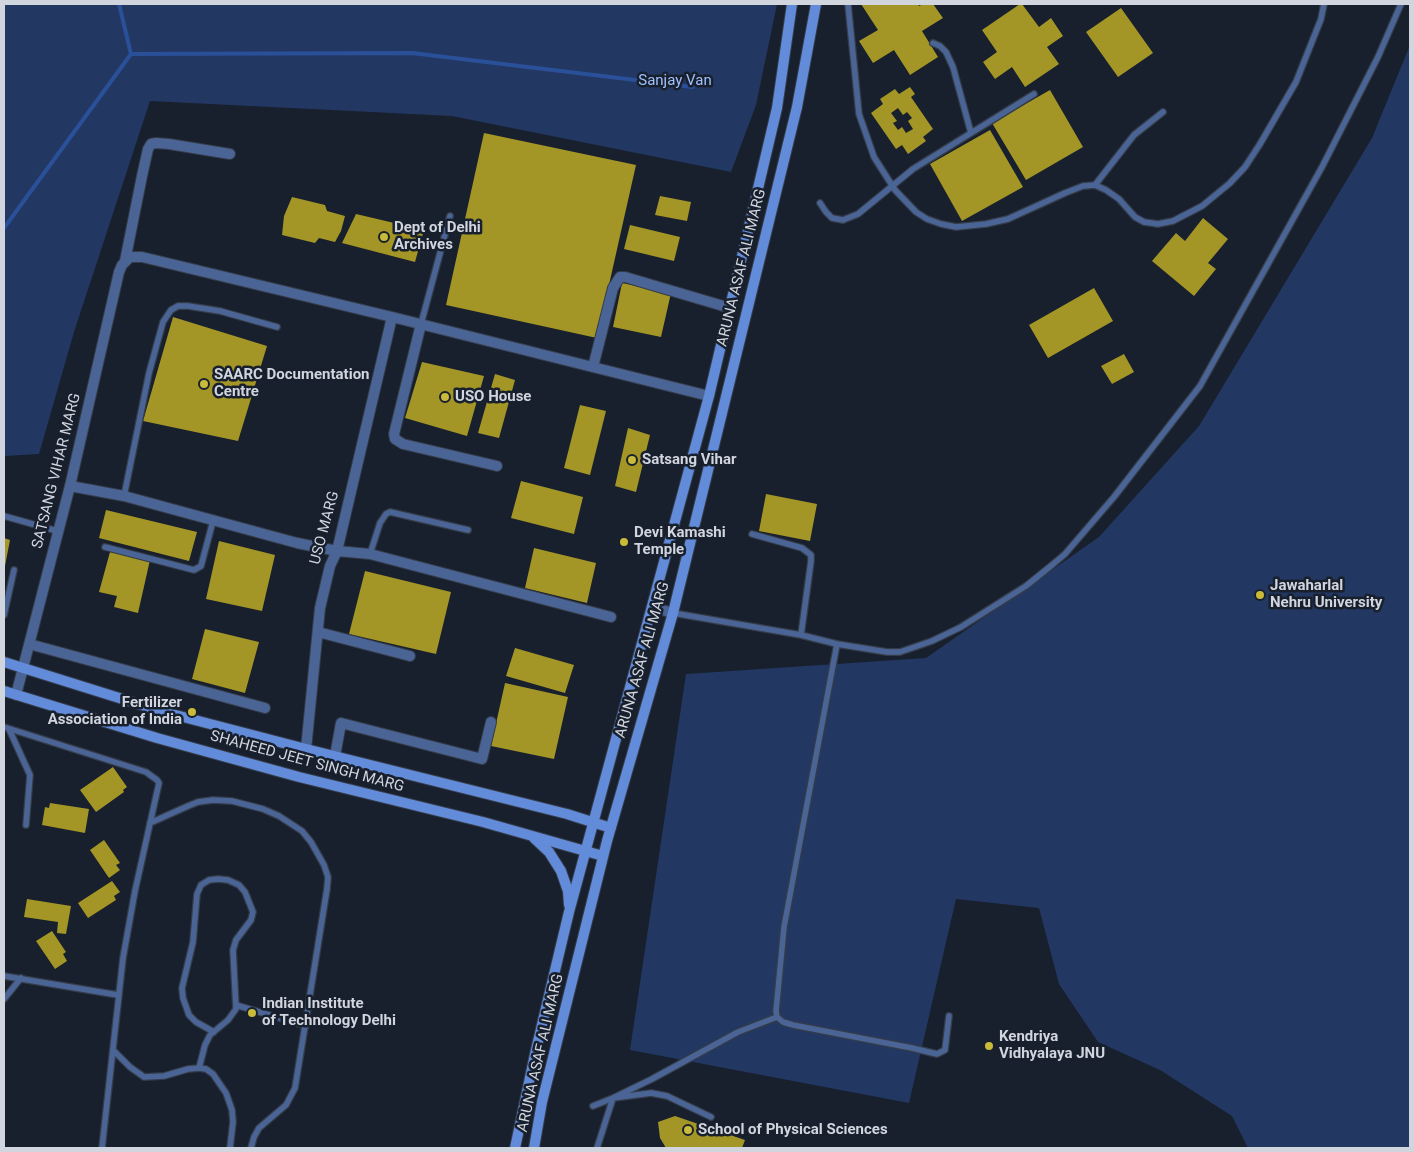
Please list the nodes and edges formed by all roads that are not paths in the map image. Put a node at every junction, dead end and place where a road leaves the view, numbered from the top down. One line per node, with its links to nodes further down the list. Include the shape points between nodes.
1 (792, 4): 16 (main road, ARUNA ASAF ALI MARG, via 777,108)
2 (816, 4): 35 (main road, ARUNA ASAF ALI MARG, via 797,107)
3 (848, 4): 11 (lane, via 859,114 874,157)
4 (1324, 4): 12 (lane, via 1296,82 1260,144 1245,167 1202,206 1173,221 1144,222 1119,199)
5 (1402, 4): 41 (lane, via 1322,167 1200,386 1119,491 1065,554 1026,586 961,627 932,641 911,649 887,652)
6 (933, 43): 9 (lane, via 946,52 953,67)
7 (1034, 94): 9 (lane)
8 (1163, 112): 12 (lane, via 1134,135)
9 (971, 133): 11 (lane)
10 (230, 154): 15 (street, SATSANG VIHAR MARG, via 151,144 142,176)
11 (892, 186): 12 (lane, via 916,212 927,219 956,227 1008,219 1065,192); 13 (lane, via 858,214 842,220 832,218)
12 (1095, 186)
13 (820, 203)
14 (450, 216): 18 (lane)
15 (128, 259): 17 (street, via 142,258); 23 (street, SATSANG VIHAR MARG, via 120,272)
16 (730, 308): 20 (street, via 620,278 613,288); 21 (main road, ARUNA ASAF ALI MARG)
17 (392, 317): 18 (street); 31 (street, USO MARG)
18 (421, 324): 20 (street); 22 (street, via 395,439 403,444)
19 (277, 327): 24 (lane, via 188,306 171,310 163,322 149,373)
20 (593, 367): 21 (street)
21 (709, 396): 34 (main road, ARUNA ASAF ALI MARG)
22 (497, 466)
23 (70, 486): 24 (street); 27 (street, SATSANG VIHAR MARG)
24 (124, 496): 26 (street)
25 (4, 516): 27 (lane)
26 (213, 521): 30 (lane, via 203,561 194,570); 31 (street)
27 (58, 530): 40 (street, SATSANG VIHAR MARG)
28 (468, 530): 32 (lane, via 390,512 382,518)
29 (752, 534): 39 (lane, via 802,548 810,556)
30 (105, 547)
31 (337, 550): 32 (street); 38 (street, USO MARG, via 324,591)
32 (370, 554): 37 (street)
33 (14, 570): 36 (lane)
34 (652, 607): 35 (street); 52 (main road, ARUNA ASAF ALI MARG)
35 (673, 613): 39 (lane); 55 (main road, ARUNA ASAF ALI MARG)
36 (4, 615)
37 (611, 618)
38 (318, 632): 42 (street); 50 (street, USO MARG)
39 (801, 636): 41 (lane)
40 (29, 644): 44 (street, SATSANG VIHAR MARG); 47 (street)
41 (837, 644): 66 (lane, via 784,927)
42 (410, 656)
43 (4, 662): 44 (main road, SHAHEED JEET SINGH MARG)
44 (23, 668): 46 (street, SATSANG VIHAR MARG); 50 (main road, SHAHEED JEET SINGH MARG, via 164,712)
45 (4, 692): 46 (main road, SHAHEED JEET SINGH MARG)
46 (16, 695): 56 (main road, SHAHEED JEET SINGH MARG, via 157,738)
47 (265, 708)
48 (491, 722): 51 (street, via 482,759 341,722)
49 (6, 728): 53 (lane, via 153,776 159,783); 54 (lane, via 30,775)
50 (306, 749): 51 (main road, SHAHEED JEET SINGH MARG)
51 (335, 756): 52 (main road, SHAHEED JEET SINGH MARG)
52 (594, 823): 55 (main road, SHAHEED JEET SINGH MARG); 57 (main road, ARUNA ASAF ALI MARG)
53 (150, 824): 62 (lane); 67 (lane, via 198,802 232,801 279,816 302,831 311,842 328,877)
54 (26, 825)
55 (611, 828): 58 (main road, ARUNA ASAF ALI MARG)
56 (534, 838): 57 (main road, SHAHEED JEET SINGH MARG); 59 (main road, via 561,870 568,891)
57 (586, 852): 58 (main road, SHAHEED JEET SINGH MARG); 59 (main road, ARUNA ASAF ALI MARG)
58 (603, 856): 78 (main road, ARUNA ASAF ALI MARG, via 542,1102)
59 (569, 912): 77 (main road, ARUNA ASAF ALI MARG)
60 (4, 976): 61 (lane)
61 (22, 978): 62 (lane); 63 (lane)
62 (118, 995): 69 (lane)
63 (4, 999)
64 (236, 1005): 67 (lane); 68 (lane, via 233,1014); 68 (lane, via 233,950 253,912 239,885 228,880 209,880 201,885 197,894 193,942 182,988 189,1015)
65 (950, 1016): 66 (lane, via 944,1050 937,1054 793,1026)
66 (777, 1017): 71 (lane, via 738,1032)
67 (306, 1026): 76 (lane, via 292,1097 259,1128)
68 (214, 1032): 70 (lane, via 205,1045)
69 (113, 1050): 70 (lane, via 144,1077); 74 (lane)
70 (199, 1068): 75 (lane, via 213,1074 226,1093 233,1122)
71 (613, 1098): 72 (lane); 73 (lane, via 658,1093); 79 (lane)
72 (593, 1106)
73 (711, 1117)
74 (102, 1148)
75 (230, 1148)
76 (251, 1148)
77 (515, 1148)
78 (534, 1148)
79 (597, 1148)

